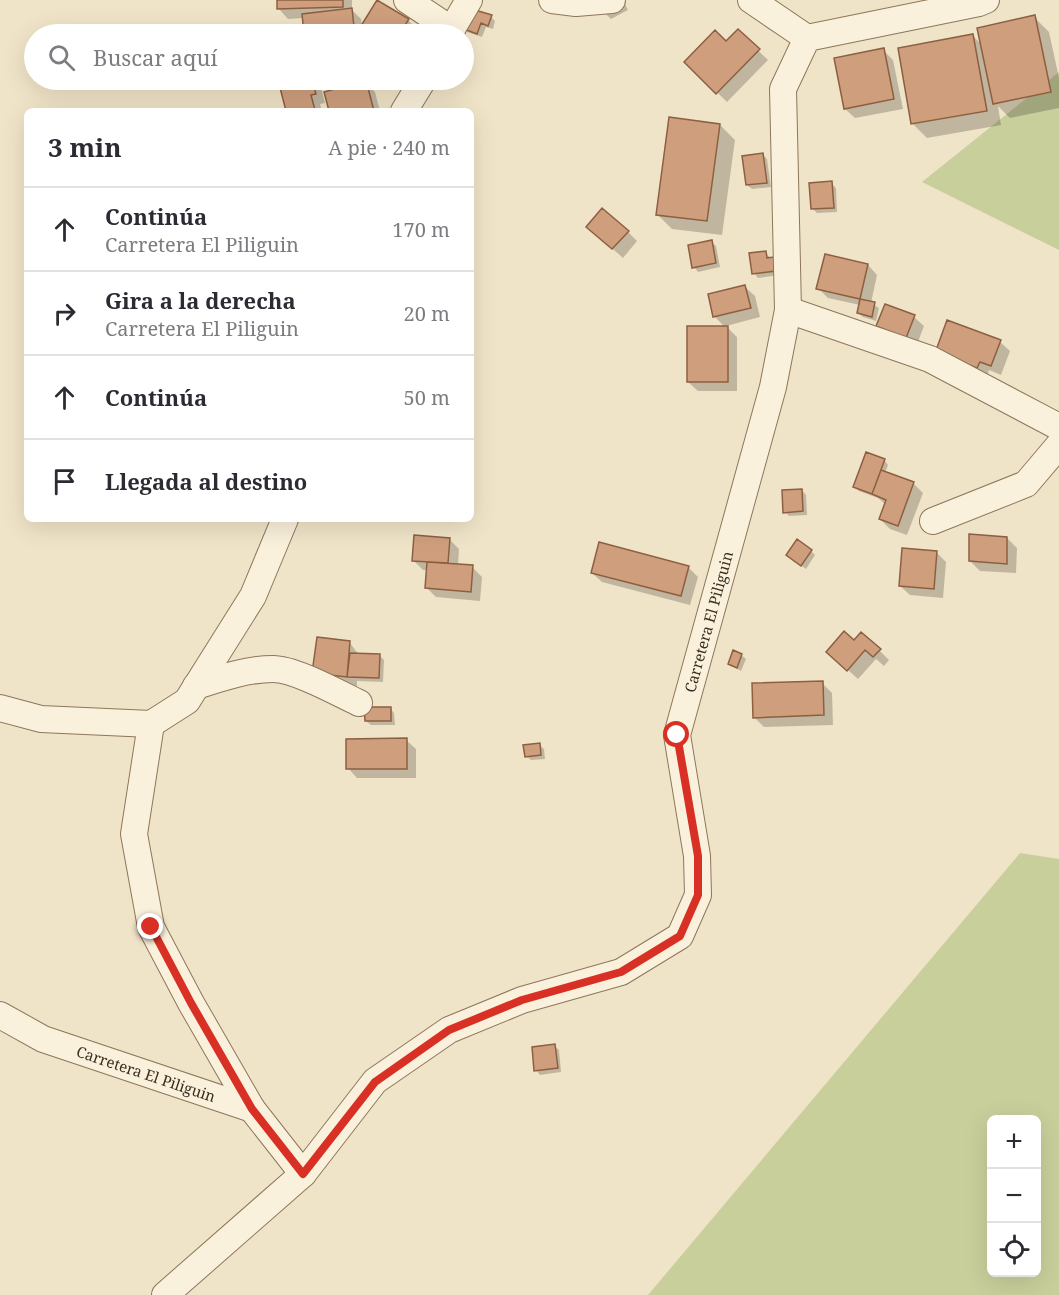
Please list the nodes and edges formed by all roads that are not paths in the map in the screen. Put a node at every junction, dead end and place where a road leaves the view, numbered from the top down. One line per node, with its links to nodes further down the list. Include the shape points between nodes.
1 (407, 0): 7 (street)
2 (469, 0): 8 (street)
3 (552, 0): 4 (street)
4 (612, 0)
5 (752, 0): 9 (street)
6 (986, 0): 9 (street)
7 (440, 24)
8 (456, 24)
9 (807, 38): 12 (street, Carretera El Piliguin, via 783,89)
10 (417, 90): 11 (street)
11 (407, 108)
12 (788, 310): 13 (street, via 930,359); 23 (street, Carretera El Piliguin, via 773,387 677,735 698,856 698,895 680,936 621,972 522,1000 449,1030 375,1082)
13 (1059, 427)
14 (1059, 446): 15 (street, via 1026,484)
15 (933, 521)
16 (284, 522): 17 (street, via 252,596)
17 (196, 686): 18 (street, via 231,675 274,669 311,680); 20 (street, via 187,701)
18 (359, 703)
19 (0, 708): 20 (street, via 41,719)
20 (151, 724): 22 (street, via 134,834 151,927)
21 (0, 1015): 22 (street, Carretera El Piliguin, via 43,1039)
22 (252, 1109): 23 (street)
23 (303, 1174): 24 (street, Carretera El Piliguin)
24 (165, 1295)

